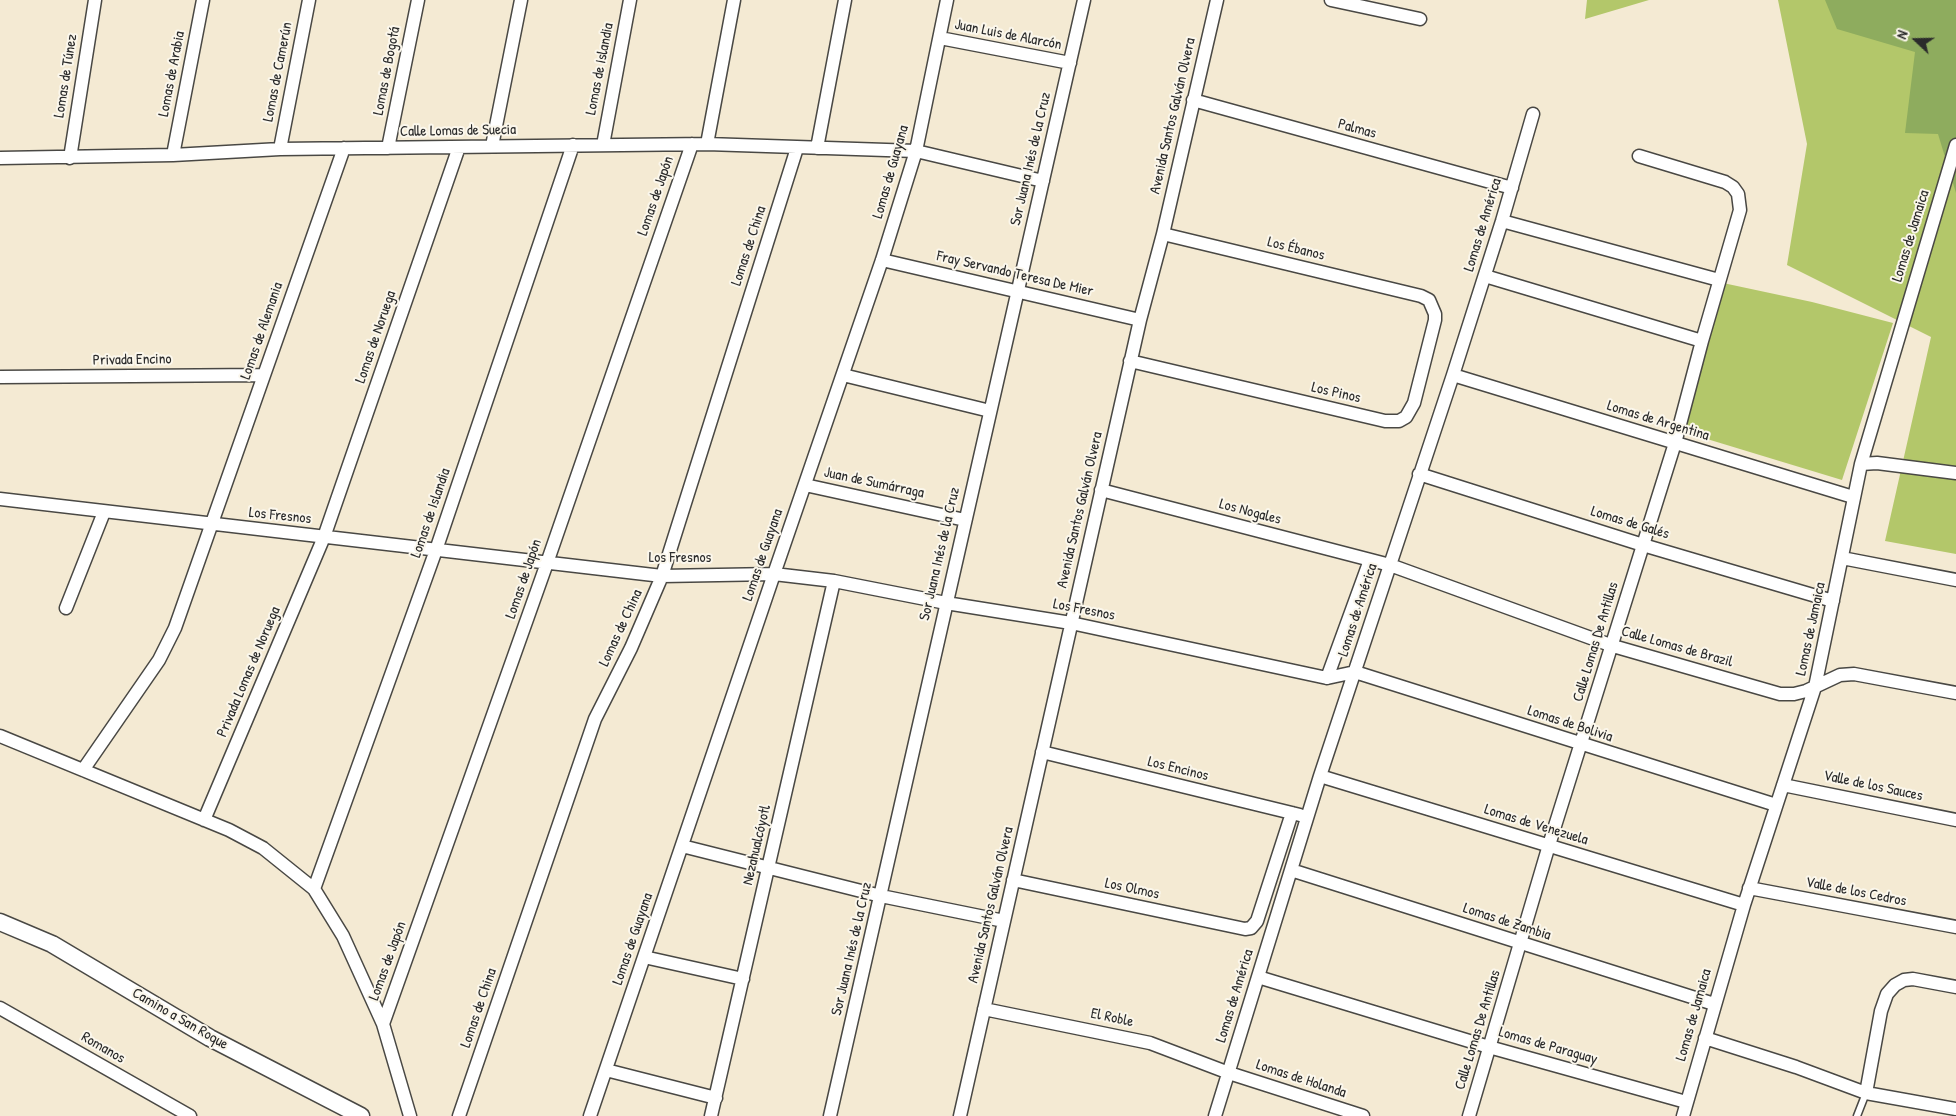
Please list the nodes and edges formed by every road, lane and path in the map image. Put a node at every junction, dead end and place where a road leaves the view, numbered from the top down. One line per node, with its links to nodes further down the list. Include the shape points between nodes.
1 (95, 0): 34 (street, Lomas de Túnez)
2 (203, 0): 31 (street, Lomas de Arabia)
3 (309, 0): 29 (street, Lomas de Camerún)
4 (418, 0): 26 (street, Lomas de Bogotá)
5 (521, 0): 23 (street)
6 (630, 0): 21 (street, Lomas de Islandia)
7 (734, 0): 19 (street)
8 (845, 0): 28 (street)
9 (947, 0): 14 (street, Lomas de Guayana)
10 (1084, 0): 15 (street, Sor Juana Inés de la Cruz)
11 (1218, 0): 16 (street, Avenida Santos Galván Olvera)
12 (1331, 0): 13 (street)
13 (1420, 19)
14 (940, 38): 15 (street, Juan Luis de Alarcón); 30 (street, Lomas de Guayana)
15 (1070, 63): 35 (street, Sor Juana Inés de la Cruz)
16 (1193, 100): 36 (street, Palmas); 38 (street, Avenida Santos Galván Olvera)
17 (1533, 114): 36 (street, Lomas de América)
18 (692, 144): 19 (street, Calle Lomas de Suecia); 21 (street, Calle Lomas de Suecia); 68 (street, Lomas de Japón)
19 (706, 144): 27 (street, Calle Lomas de Suecia)
20 (573, 145): 21 (street, Calle Lomas de Suecia); 23 (street, Calle Lomas de Suecia); 65 (street, Lomas de Islandia)
21 (603, 145)
22 (1956, 145): 53 (street, Lomas de Jamaica)
23 (492, 146): 24 (street, Calle Lomas de Suecia)
24 (459, 147): 26 (street, Calle Lomas de Suecia); 63 (street, Lomas de Noruega)
25 (344, 148): 26 (street, Calle Lomas de Suecia); 29 (street, Calle Lomas de Suecia); 47 (street, Lomas de Alemania)
26 (388, 148)
27 (797, 148): 28 (street, Calle Lomas de Suecia); 71 (street, Lomas de China)
28 (817, 148): 30 (street, Calle Lomas de Suecia)
29 (280, 149): 31 (street, Calle Lomas de Suecia)
30 (916, 152): 35 (street, Calle Lomas de Suecia); 39 (street, Lomas de Guayana)
31 (173, 155): 34 (street, Calle Lomas de Suecia)
32 (1639, 156): 41 (street, Calle Lomas De Antillas, via 1725,182 1738,194 1740,210)
33 (0, 158): 34 (street, Calle Lomas de Suecia)
34 (70, 158)
35 (1043, 181): 42 (street, Sor Juana Inés de la Cruz)
36 (1512, 188): 37 (street, Lomas de América)
37 (1502, 221): 40 (street, Lomas de América); 41 (street)
38 (1163, 234): 43 (street, Los Ébanos); 44 (street, Avenida Santos Galván Olvera)
39 (882, 260): 42 (street, Fray Servando Teresa De Mier); 48 (street, Lomas de Guayana)
40 (1485, 276): 45 (street); 49 (street, Lomas de América)
41 (1719, 280): 45 (street, Calle Lomas De Antillas)
42 (1017, 291): 44 (street, Fray Servando Teresa De Mier); 51 (street, Sor Juana Inés de la Cruz)
43 (1421, 296): 46 (street, Los Pinos, via 1429,300 1435,320 1414,403 1406,417 1399,421 1385,422)
44 (1140, 320): 46 (street, Avenida Santos Galván Olvera)
45 (1702, 341): 52 (street, Calle Lomas De Antillas)
46 (1130, 361): 57 (street, Avenida Santos Galván Olvera)
47 (264, 375): 50 (street, Privada Encino); 62 (street, Lomas de Alemania)
48 (843, 375): 51 (street); 56 (street, Lomas de Guayana)
49 (1453, 375): 52 (street, Lomas de Argentina); 55 (street, Lomas de América)
50 (0, 377)
51 (990, 411): 61 (street, Sor Juana Inés de la Cruz)
52 (1675, 443): 58 (street, Lomas de Argentina); 64 (street, Calle Lomas De Antillas)
53 (1860, 464): 54 (street, via 1877,463); 58 (street, Lomas de Jamaica)
54 (1956, 473)
55 (1419, 474): 64 (street, Lomas de Galés); 69 (street, Lomas de América)
56 (805, 485): 61 (street, Juan de Sumárraga); 70 (street, Lomas de Guayana)
57 (1101, 490): 67 (street, Los Nogales); 77 (street, Avenida Santos Galván Olvera)
58 (1853, 497): 66 (street, Lomas de Jamaica)
59 (0, 499): 60 (street, Los Fresnos)
60 (104, 512): 62 (street, Los Fresnos); 76 (street)
61 (965, 520): 75 (street, Sor Juana Inés de la Cruz)
62 (213, 524): 63 (street, Los Fresnos); 86 (street, Lomas de Alemania, via 175,628 159,660)
63 (324, 537): 65 (street, Los Fresnos); 92 (street, Privada Lomas de Noruega)
64 (1644, 545): 74 (street, Lomas de Galés); 78 (street, Calle Lomas De Antillas)
65 (436, 550): 68 (street, Los Fresnos); 100 (street, Lomas de Islandia)
66 (1842, 558): 72 (street); 74 (street, Lomas de Jamaica)
67 (1370, 560): 69 (street, Los Nogales); 80 (street)
68 (547, 563): 71 (street, Los Fresnos); 114 (street, Lomas de Japón)
69 (1390, 565): 78 (street, Calle Lomas de Brazil); 79 (street, Lomas de América)
70 (774, 574): 71 (street, Los Fresnos); 73 (street, Los Fresnos); 95 (street, Lomas de Guayana)
71 (662, 576): 126 (street, Lomas de China, via 595,719)
72 (1956, 580)
73 (834, 581): 75 (street, Los Fresnos); 96 (street, Nezahualcóyotl)
74 (1833, 601): 81 (street, Lomas de Jamaica)
75 (946, 603): 77 (street, Los Fresnos); 101 (street, Sor Juana Inés de la Cruz)
76 (66, 608)
77 (1071, 624): 80 (street, Los Fresnos); 85 (street, Avenida Santos Galván Olvera)
78 (1613, 646): 81 (street, Calle Lomas de Brazil, via 1780,694 1794,694); 84 (street, Calle Lomas De Antillas)
79 (1355, 672): 80 (street, Los Fresnos); 84 (street, Lomas de Bolivia); 87 (street, Lomas de América)
80 (1327, 678)
81 (1815, 687): 82 (street, Calle Lomas de Brazil, via 1840,675 1854,674); 88 (street, Lomas de Jamaica)
82 (1956, 693)
83 (0, 736): 86 (street)
84 (1581, 744): 89 (street, Lomas de Bolivia); 94 (street, Calle Lomas De Antillas)
85 (1042, 752): 90 (street, Los Encinos); 98 (street, Avenida Santos Galván Olvera)
86 (83, 770): 92 (street)
87 (1320, 776): 91 (street, Lomas de América); 94 (street, Lomas de Venezuela)
88 (1783, 784): 89 (street, Lomas de Jamaica); 93 (street, Valle de los Sauces)
89 (1776, 805): 99 (street, Lomas de Jamaica)
90 (1292, 813): 91 (street, Los Encinos); 98 (street, Los Olmos, via 1252,928)
91 (1307, 817): 97 (street, Lomas de América)
92 (204, 820): 100 (street, via 263,848)
93 (1956, 820)
94 (1549, 845): 102 (street, Lomas de Venezuela); 106 (street, Calle Lomas De Antillas)
95 (682, 846): 96 (street); 107 (street, Lomas de Guayana)
96 (768, 869): 101 (street); 109 (street, Nezahualcóyotl)
97 (1291, 870): 106 (street, Lomas de Zambia); 108 (street, Lomas de América)
98 (1013, 880): 103 (street, Avenida Santos Galván Olvera)
99 (1749, 888): 102 (street, Lomas de Jamaica); 105 (street, Valle de los Cedros)
100 (314, 889): 114 (street, via 343,936)
101 (881, 896): 103 (street); 129 (street, Sor Juana Inés de la Cruz)
102 (1744, 904): 111 (street, Lomas de Jamaica)
103 (1004, 921): 113 (street, Avenida Santos Galván Olvera)
104 (0, 922): 124 (street, Camino a San Roque, via 52,944 210,1038)
105 (1956, 927)
106 (1520, 944): 111 (street, Lomas de Zambia); 116 (street, Calle Lomas De Antillas)
107 (644, 957): 109 (street); 117 (street, Lomas de Guayana)
108 (1258, 977): 116 (street, Lomas de Paraguay); 118 (street, Lomas de América)
109 (743, 979): 120 (street, Nezahualcóyotl)
110 (1956, 987): 119 (street, via 1913,979 1895,984 1881,1011)
111 (1714, 1004): 115 (street, Lomas de Jamaica)
112 (0, 1008): 123 (street, Romanos)
113 (984, 1009): 118 (street, El Roble, via 1150,1043); 130 (street, Avenida Santos Galván Olvera)
114 (383, 1024): 125 (street)
115 (1704, 1038): 119 (street); 121 (street, Lomas de Jamaica)
116 (1489, 1047): 121 (street, Lomas de Paraguay); 133 (street, Calle Lomas De Antillas)
117 (606, 1070): 120 (street); 127 (street, Lomas de Guayana)
118 (1229, 1073): 131 (street, Lomas de América); 132 (street, Lomas de Holanda)
119 (1866, 1093): 122 (street); 135 (lane)
120 (716, 1098): 128 (street, Nezahualcóyotl)
121 (1686, 1102): 134 (street, Lomas de Jamaica)
122 (1956, 1109)
123 (190, 1116)
124 (361, 1116)
125 (410, 1116)
126 (459, 1116)
127 (590, 1116)
128 (711, 1116)
129 (830, 1116)
130 (960, 1116)
131 (1215, 1116)
132 (1363, 1116)
133 (1469, 1116)
134 (1683, 1116)
135 (1857, 1116)

